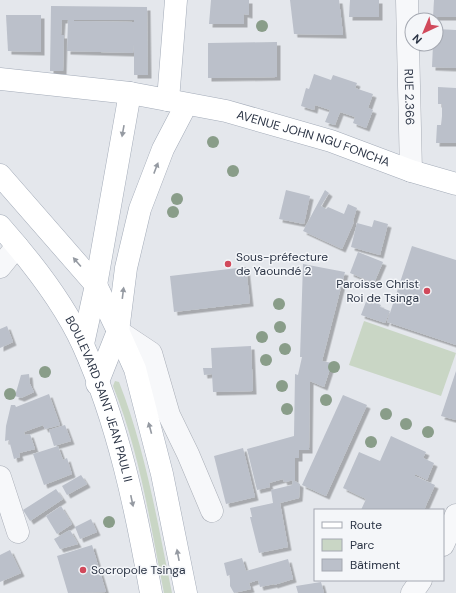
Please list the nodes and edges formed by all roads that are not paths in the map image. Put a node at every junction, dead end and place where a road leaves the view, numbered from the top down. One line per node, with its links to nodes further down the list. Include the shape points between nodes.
1 (176, 0): 5 (main road)
2 (407, 0): 6 (street, RUE 2.366)
3 (0, 80): 4 (main road, AVENUE JOHN NGU FONCHA)
4 (130, 93): 5 (main road, AVENUE JOHN NGU FONCHA); 12 (main road, one-way to 12)
5 (177, 103): 6 (main road, AVENUE JOHN NGU FONCHA, via 226,111 286,128 331,141); 13 (main road, one-way to 5, via 126,268 140,209)
6 (411, 170): 8 (main road, AVENUE JOHN NGU FONCHA)
7 (0, 175): 12 (main road, one-way to 7)
8 (456, 184)
9 (0, 226): 10 (main road, BOULEVARD SAINT JEAN PAUL II)
10 (17, 246): 11 (street); 14 (main road, BOULEVARD SAINT JEAN PAUL II, via 52,291)
11 (0, 267)
12 (96, 285): 13 (main road); 14 (main road)
13 (118, 331): 15 (main road); 17 (street, via 151,353 169,415); 23 (main road, one-way to 13, via 162,474 135,369)
14 (82, 344): 15 (main road, BOULEVARD SAINT JEAN PAUL II)
15 (97, 384): 22 (main road, BOULEVARD SAINT JEAN PAUL II, one-way to 22, via 105,400 128,480)
16 (0, 477): 19 (street)
17 (212, 511)
18 (456, 515): 20 (street)
19 (18, 532)
20 (444, 544)
21 (420, 581): 24 (street)
22 (151, 593)
23 (186, 593)
24 (412, 593)

